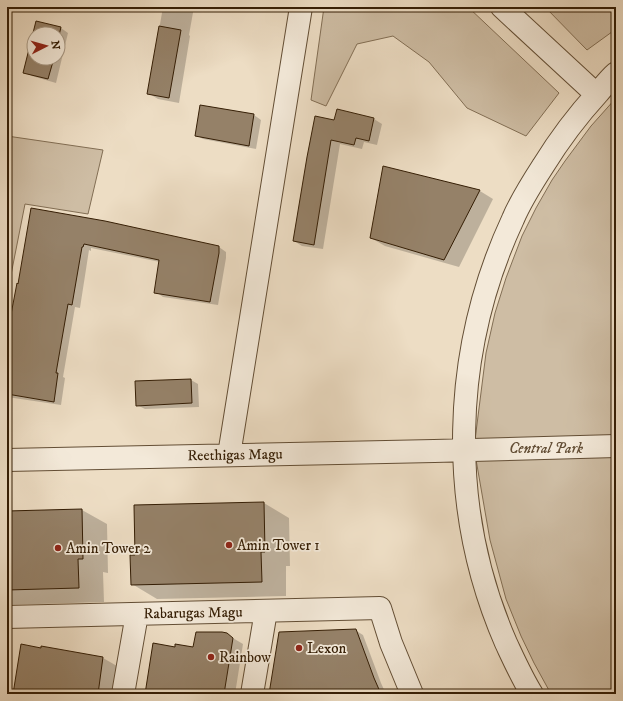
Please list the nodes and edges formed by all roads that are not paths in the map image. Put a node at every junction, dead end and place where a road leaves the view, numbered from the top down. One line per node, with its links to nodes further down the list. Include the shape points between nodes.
1 (301, 7): 7 (street)
2 (502, 7): 4 (street)
3 (616, 73): 4 (street)
4 (596, 94): 6 (street, via 557,144 529,187 502,243 487,283 470,358)
5 (616, 446): 6 (street, Reethigas Magu)
6 (463, 450): 7 (street, Reethigas Magu); 15 (street, via 470,524 487,592 498,625)
7 (229, 455): 8 (street, Reethigas Magu)
8 (7, 460)
9 (266, 611): 10 (street, Rabarugas Magu); 13 (street); 14 (street, Rabarugas Magu, via 380,608)
10 (137, 614): 11 (street, Rabarugas Magu); 12 (street)
11 (8, 622)
12 (123, 694)
13 (252, 694)
14 (412, 694)
15 (532, 694)

